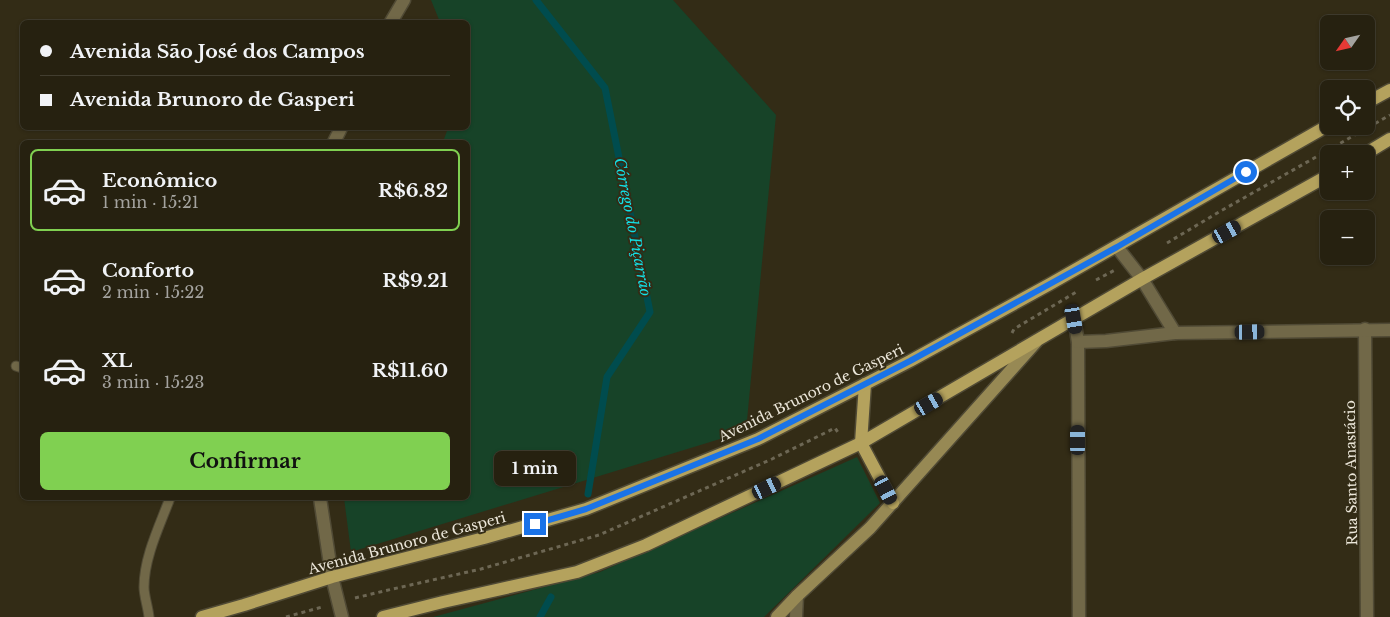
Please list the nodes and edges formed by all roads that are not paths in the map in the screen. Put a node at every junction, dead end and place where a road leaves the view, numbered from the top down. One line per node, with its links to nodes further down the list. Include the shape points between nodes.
1 (404, 0): 2 (street)
2 (392, 20)
3 (1390, 90): 4 (main road)
4 (1375, 98)
5 (1320, 129): 9 (main road, Avenida Brunoro de Gasperi)
6 (1390, 139): 7 (main road)
7 (1375, 148)
8 (1320, 180): 10 (main road)
9 (1117, 247): 10 (street); 17 (main road, Avenida Brunoro de Gasperi)
10 (1142, 279): 11 (main road); 14 (street)
11 (1074, 319): 15 (main road); 16 (street)
12 (1365, 329): 13 (street); 14 (street); 31 (street, Rua Santo Anastácio)
13 (1390, 330)
14 (1175, 333): 16 (street)
15 (1038, 339): 18 (main road); 21 (main road)
16 (1078, 342): 30 (street)
17 (865, 384): 18 (main road); 22 (main road, Avenida Brunoro de Gasperi, via 758,439 586,509)
18 (861, 443): 21 (main road); 27 (main road, via 646,545 577,572)
19 (169, 500): 24 (lane, via 146,569 144,588)
20 (320, 500): 22 (street)
21 (893, 503): 23 (main road)
22 (332, 577): 25 (main road, Avenida Brunoro de Gasperi); 26 (street)
23 (797, 596): 28 (main road); 29 (street)
24 (150, 617)
25 (202, 617)
26 (342, 617)
27 (384, 617)
28 (777, 617)
29 (796, 617)
30 (1079, 617)
31 (1368, 617)

